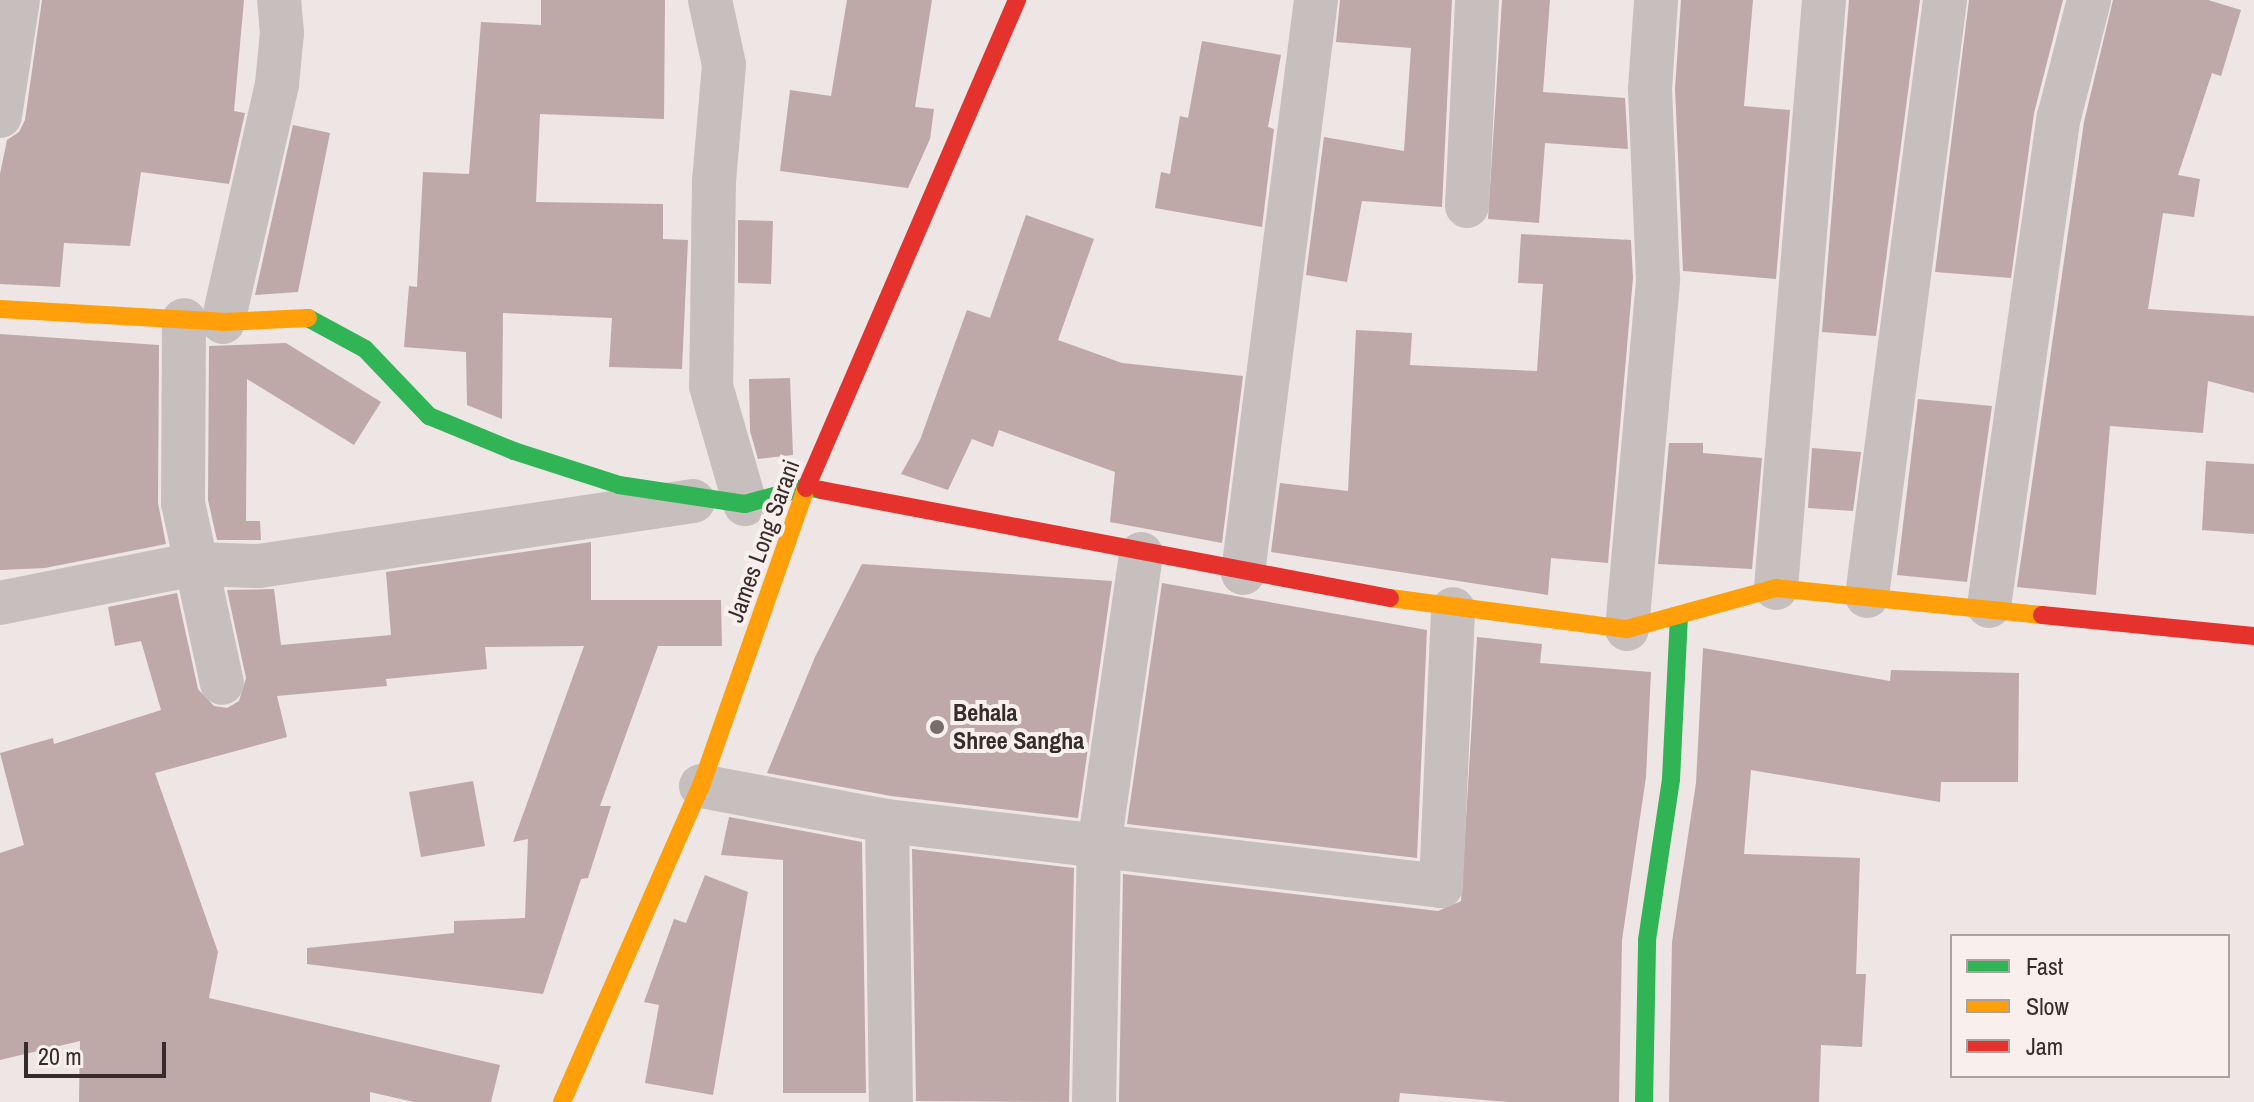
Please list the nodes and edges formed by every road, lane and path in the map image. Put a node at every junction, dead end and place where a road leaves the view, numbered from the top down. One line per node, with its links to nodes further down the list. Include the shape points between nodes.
1 (18, 0): 11 (street)
2 (279, 0): 14 (street, via 277,84)
3 (710, 0): 16 (street, via 724,65 714,181 711,386)
4 (1017, 0): 15 (street, James Long Sarani)
5 (1316, 0): 19 (street)
6 (1477, 0): 12 (street)
7 (1656, 0): 26 (street, via 1650,89 1658,279)
8 (1824, 0): 20 (street)
9 (1945, 0): 21 (street)
10 (2089, 0): 23 (street, via 2059,117)
11 (0, 116)
12 (1467, 206)
13 (0, 309): 14 (street)
14 (204, 321): 16 (street, via 305,317 365,349 429,416 619,485); 18 (street, via 180,451)
15 (806, 487): 16 (street); 17 (street); 29 (street, James Long Sarani)
16 (726, 502): 18 (street, via 259,566)
17 (1141, 554): 19 (street); 31 (street)
18 (195, 564): 22 (street); 28 (street)
19 (1243, 573): 24 (street)
20 (1776, 588): 21 (street); 25 (street)
21 (1867, 596): 23 (street)
22 (0, 603)
23 (1989, 606): 27 (street)
24 (1453, 609): 26 (street); 31 (street, via 1441,886)
25 (1679, 618): 26 (street); 35 (street, via 1671,779 1647,940)
26 (1627, 629)
27 (2254, 636)
28 (222, 683)
29 (701, 786): 30 (street); 32 (street, James Long Sarani)
30 (887, 821): 31 (street); 33 (street)
31 (1099, 846): 34 (street)
32 (562, 1102)
33 (891, 1102)
34 (1094, 1102)
35 (1644, 1102)

